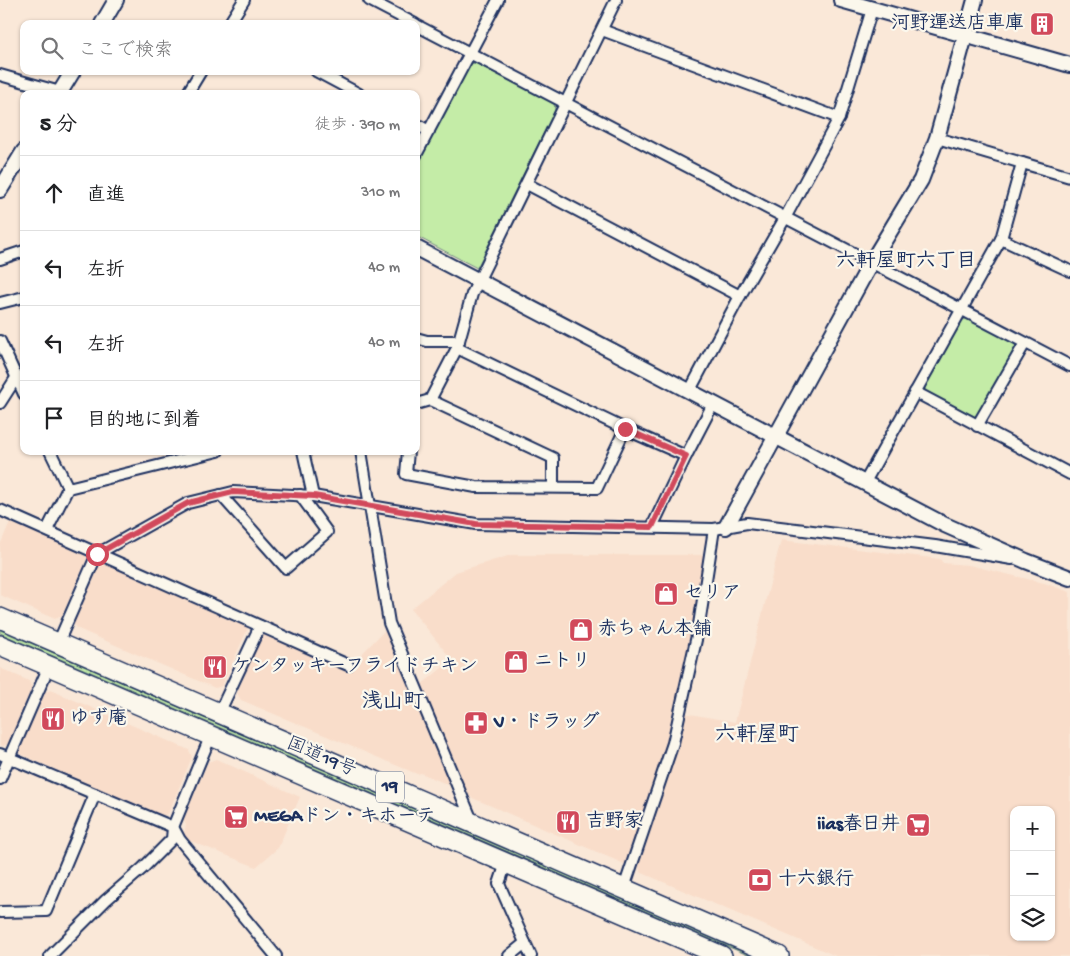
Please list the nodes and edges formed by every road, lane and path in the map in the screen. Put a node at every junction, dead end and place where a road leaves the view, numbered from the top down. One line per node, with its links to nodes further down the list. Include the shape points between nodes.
1 (116, 0): 9 (street)
2 (244, 0): 10 (street)
3 (369, 0): 11 (street)
4 (498, 0): 15 (street)
5 (616, 0): 13 (street)
6 (841, 0): 8 (street)
7 (975, 0): 14 (street)
8 (872, 9): 14 (street); 26 (street)
9 (104, 20)
10 (232, 20)
11 (407, 20)
12 (420, 27): 15 (street)
13 (602, 30): 25 (street); 26 (street)
14 (964, 35): 16 (street); 29 (street)
15 (471, 53): 25 (street); 28 (street)
16 (1070, 65)
17 (0, 75): 21 (street)
18 (71, 75): 22 (street)
19 (199, 75): 23 (street)
20 (323, 75): 24 (street)
21 (51, 90)
22 (63, 90)
23 (189, 90)
24 (352, 90)
25 (566, 103): 34 (street); 36 (street)
26 (839, 118): 36 (street)
27 (420, 126): 28 (street)
28 (429, 131): 30 (street)
29 (937, 138): 32 (street); 41 (street, via 921,180)
30 (420, 148)
31 (20, 158): 35 (street)
32 (1022, 163): 33 (street); 37 (street)
33 (1070, 177)
34 (527, 184): 43 (street); 44 (street)
35 (0, 190)
36 (785, 218): 41 (street); 44 (street)
37 (1001, 239): 42 (street); 47 (street)
38 (420, 250): 43 (street)
39 (20, 252): 40 (street)
40 (0, 259)
41 (872, 261): 47 (street); 62 (street)
42 (1070, 271)
43 (479, 280): 51 (street); 54 (street)
44 (740, 296): 54 (street)
45 (20, 298): 46 (street)
46 (0, 303)
47 (961, 309): 50 (street); 55 (street)
48 (420, 339): 51 (street)
49 (0, 341): 53 (street)
50 (1025, 343): 52 (street); 60 (street)
51 (458, 345): 56 (street); 61 (street)
52 (1070, 366)
53 (20, 376): 57 (street)
54 (689, 392): 59 (street)
55 (915, 392): 60 (street); 70 (street)
56 (430, 400): 58 (street); 71 (street, via 552,458)
57 (0, 403)
58 (420, 403)
59 (713, 404): 62 (street); 68 (street)
60 (977, 426): 69 (street)
61 (625, 429): 68 (street); 71 (street, via 597,488)
62 (776, 437): 70 (street); 79 (street)
63 (52, 455): 72 (street)
64 (193, 455): 72 (street)
65 (304, 455): 75 (street)
66 (362, 455): 76 (street)
67 (408, 455): 71 (street, via 406,474 476,487)
68 (686, 456): 78 (street)
69 (1070, 474)
70 (865, 482): 82 (street, via 945,525)
71 (553, 486)
72 (68, 488): 80 (street)
73 (221, 495): 74 (street, via 233,492); 74 (street, via 286,568 327,532); 81 (street, via 188,503)
74 (300, 495): 75 (street)
75 (314, 496): 76 (street)
76 (370, 506): 78 (street, via 476,524); 95 (street, via 389,623)
77 (0, 510): 80 (street)
78 (652, 527): 79 (street)
79 (720, 528): 82 (street, via 747,523 935,546); 98 (street, via 673,743)
80 (48, 530): 81 (street)
81 (97, 554): 85 (street); 86 (street)
82 (1026, 561): 83 (street)
83 (1070, 578)
84 (0, 618): 86 (highway, 国道19号 / 19)
85 (260, 626): 88 (street); 90 (street)
86 (58, 642): 90 (highway, 国道19号 / 19)
87 (0, 645): 89 (highway, 国道19号 / 19)
88 (348, 665)
89 (48, 666): 91 (highway, 国道19号 / 19); 92 (street)
90 (219, 714): 95 (highway, 国道19号 / 19)
91 (211, 736): 96 (street); 97 (highway, 国道19号 / 19)
92 (4, 756): 93 (street); 94 (street)
93 (0, 779)
94 (95, 794): 96 (street); 99 (street, via 46,911)
95 (473, 822): 98 (highway, 国道19号 / 19)
96 (173, 827): 101 (street, via 172,839); 102 (street, via 180,840)
97 (506, 863): 100 (street, via 499,884); 105 (highway, 国道19号 / 19)
98 (624, 888): 106 (highway, 国道19号 / 19)
99 (0, 912)
100 (525, 943): 103 (street); 104 (street)
101 (50, 956)
102 (276, 956)
103 (509, 956)
104 (531, 956)
105 (722, 956)
106 (779, 956)

